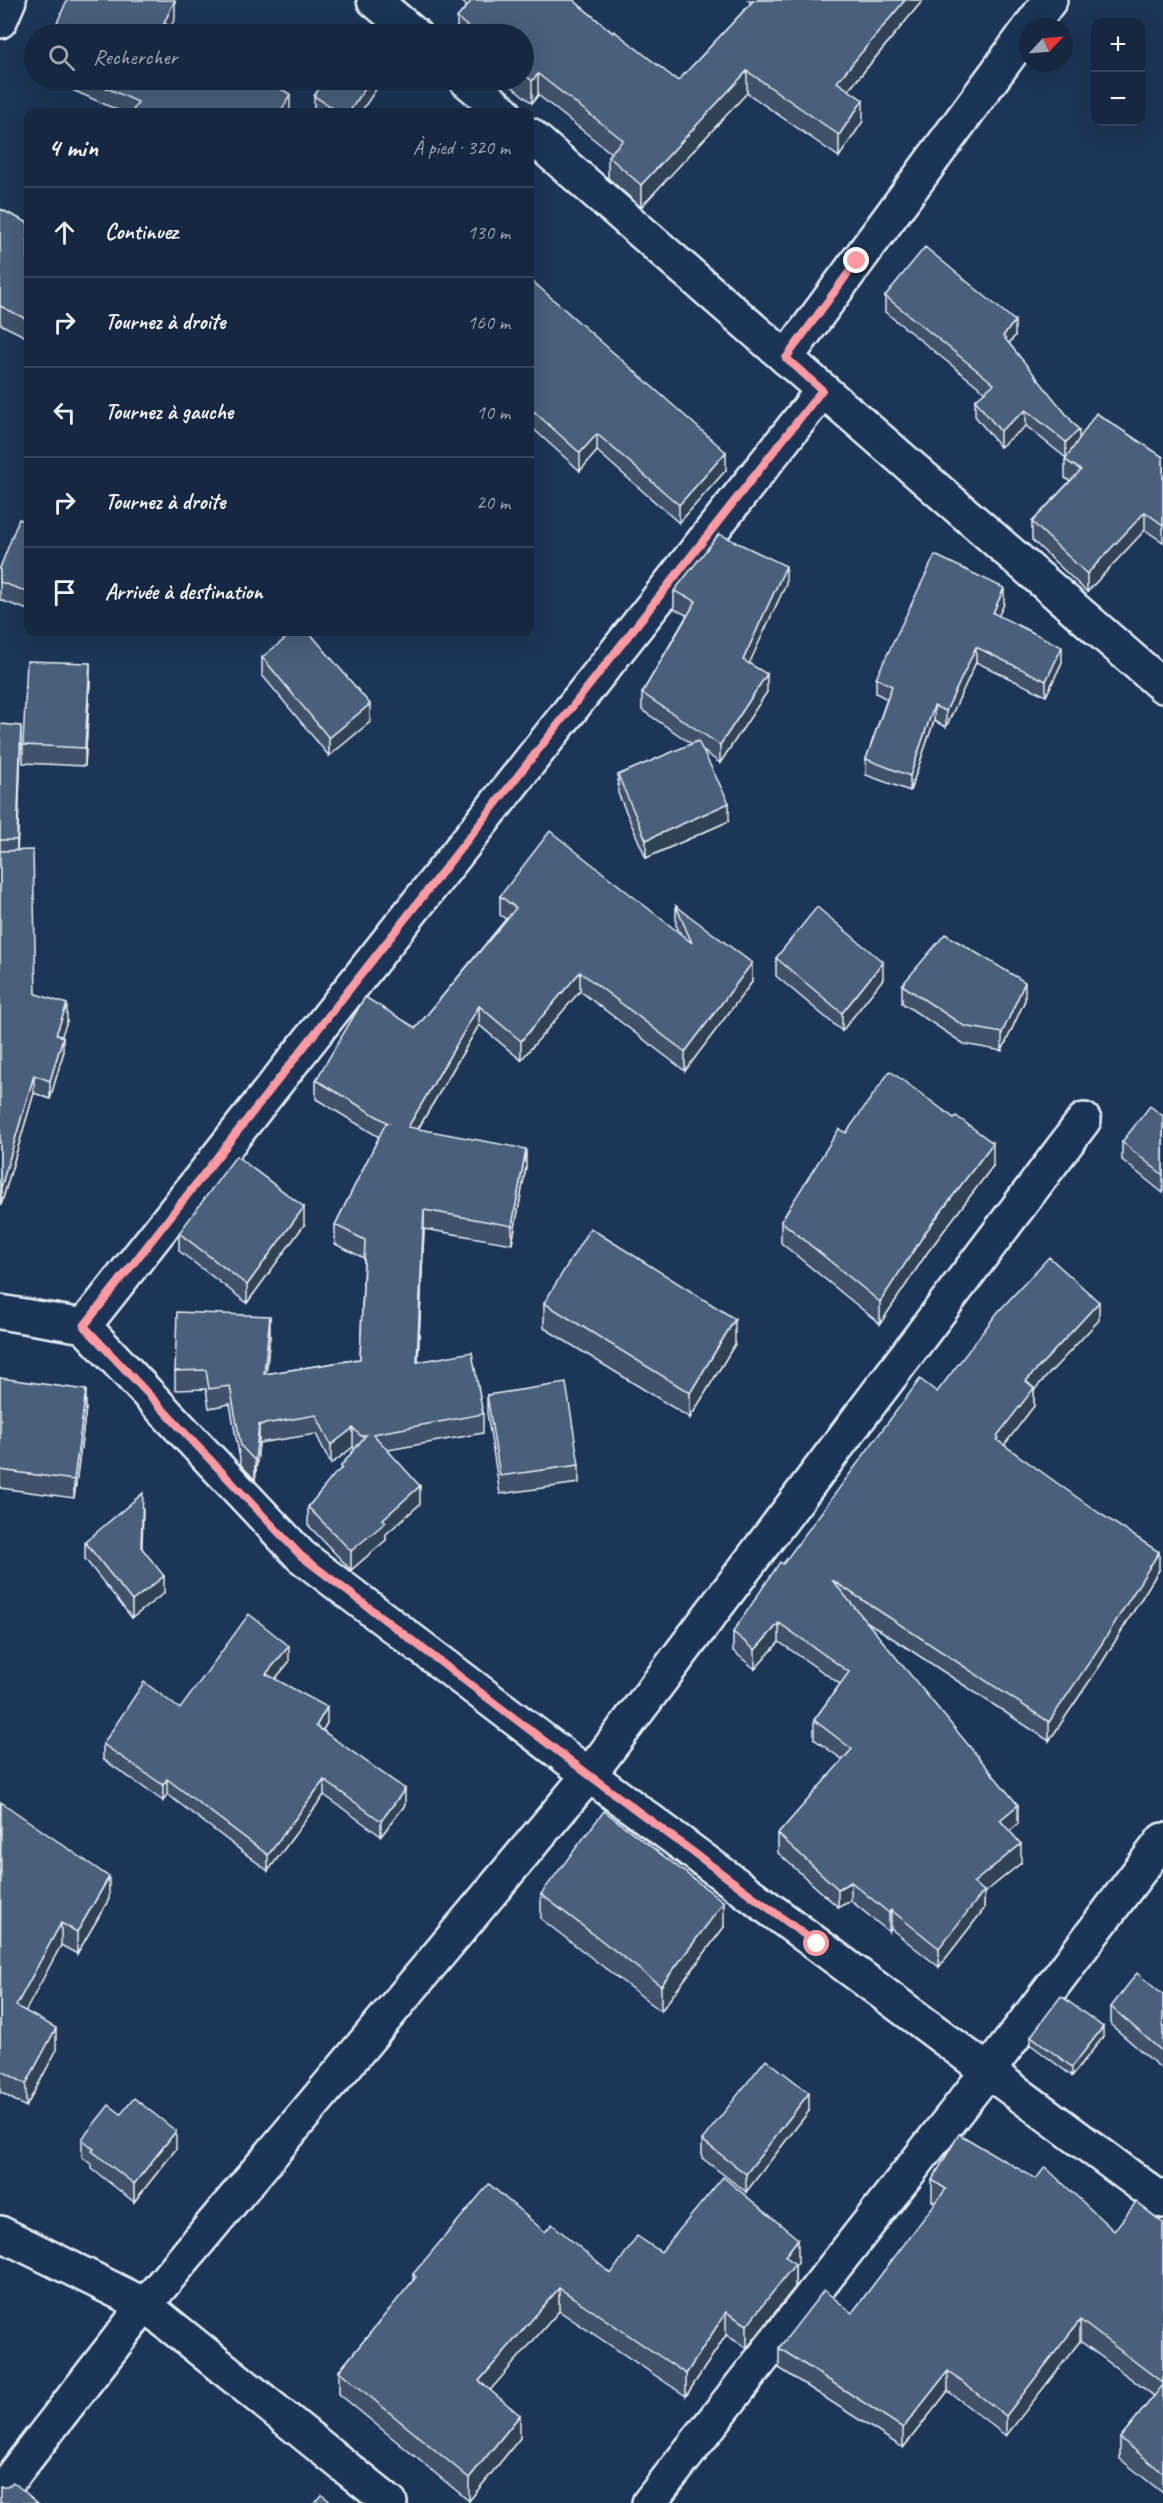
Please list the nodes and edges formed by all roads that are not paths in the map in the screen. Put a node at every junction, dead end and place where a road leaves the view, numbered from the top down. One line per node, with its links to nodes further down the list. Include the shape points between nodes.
1 (9, 0): 5 (street)
2 (374, 0): 6 (street)
3 (1050, 0): 4 (street)
4 (1037, 18)
5 (0, 21)
6 (402, 24)
7 (1019, 43): 11 (street)
8 (478, 90): 9 (street)
9 (499, 108)
10 (534, 138): 11 (street)
11 (786, 358): 12 (street)
12 (822, 390): 13 (street); 16 (street)
13 (1163, 686)
14 (1084, 1120): 17 (street)
15 (0, 1312): 16 (street)
16 (84, 1326): 17 (street, via 301,1556)
17 (589, 1775): 19 (street); 22 (street)
18 (1163, 1840): 19 (street)
19 (988, 2071): 20 (street); 25 (street)
20 (1163, 2201)
21 (0, 2233): 22 (street)
22 (145, 2305): 23 (street); 24 (street)
23 (0, 2492)
24 (390, 2503)
25 (649, 2503)

